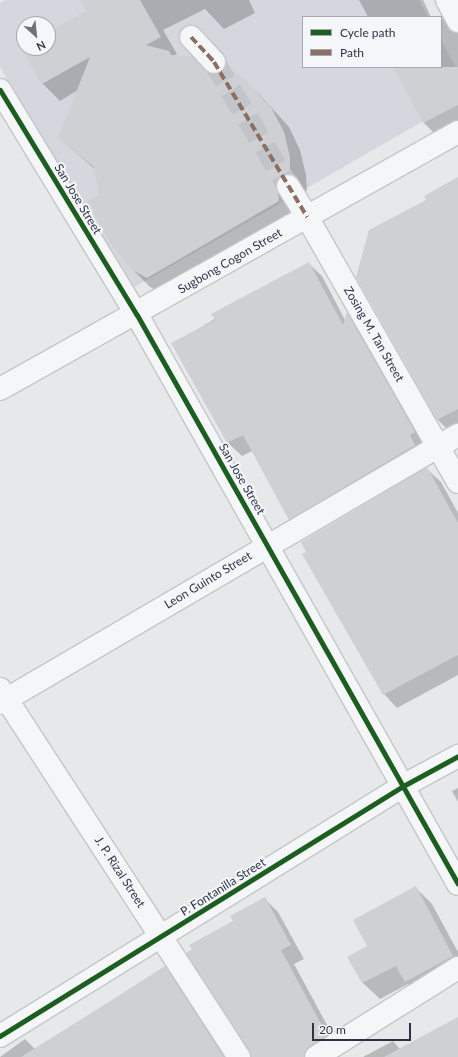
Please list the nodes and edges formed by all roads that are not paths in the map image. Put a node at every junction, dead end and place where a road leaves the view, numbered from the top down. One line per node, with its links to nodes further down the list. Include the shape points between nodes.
1 (447, 0): 2 (street)
2 (458, 21)
3 (191, 37): 4 (street)
4 (214, 62)
5 (0, 90): 9 (street, San Jose Street)
6 (458, 132): 8 (street, Sugbong Cogon Street)
7 (288, 186): 8 (street, Zosing M. Tan Street)
8 (307, 216): 9 (street, Sugbong Cogon Street); 12 (street, Zosing M. Tan Street)
9 (137, 315): 10 (street, Sugbong Cogon Street); 14 (street, San Jose Street)
10 (0, 389)
11 (458, 435): 12 (street, Leon Guinto Street)
12 (438, 446): 13 (street, Zosing M. Tan Street); 14 (street, Leon Guinto Street)
13 (458, 482)
14 (267, 544): 15 (street, Leon Guinto Street); 17 (street, San Jose Street)
15 (2, 697): 19 (street, J. P. Rizal Street)
16 (458, 756): 17 (street, P. Fontanilla Street)
17 (403, 786): 18 (street, San Jose Street); 19 (street, P. Fontanilla Street)
18 (458, 884)
19 (163, 937): 21 (street, P. Fontanilla Street); 22 (street, J. P. Rizal Street)
20 (458, 968): 23 (street)
21 (0, 1036)
22 (238, 1057)
23 (316, 1057)

